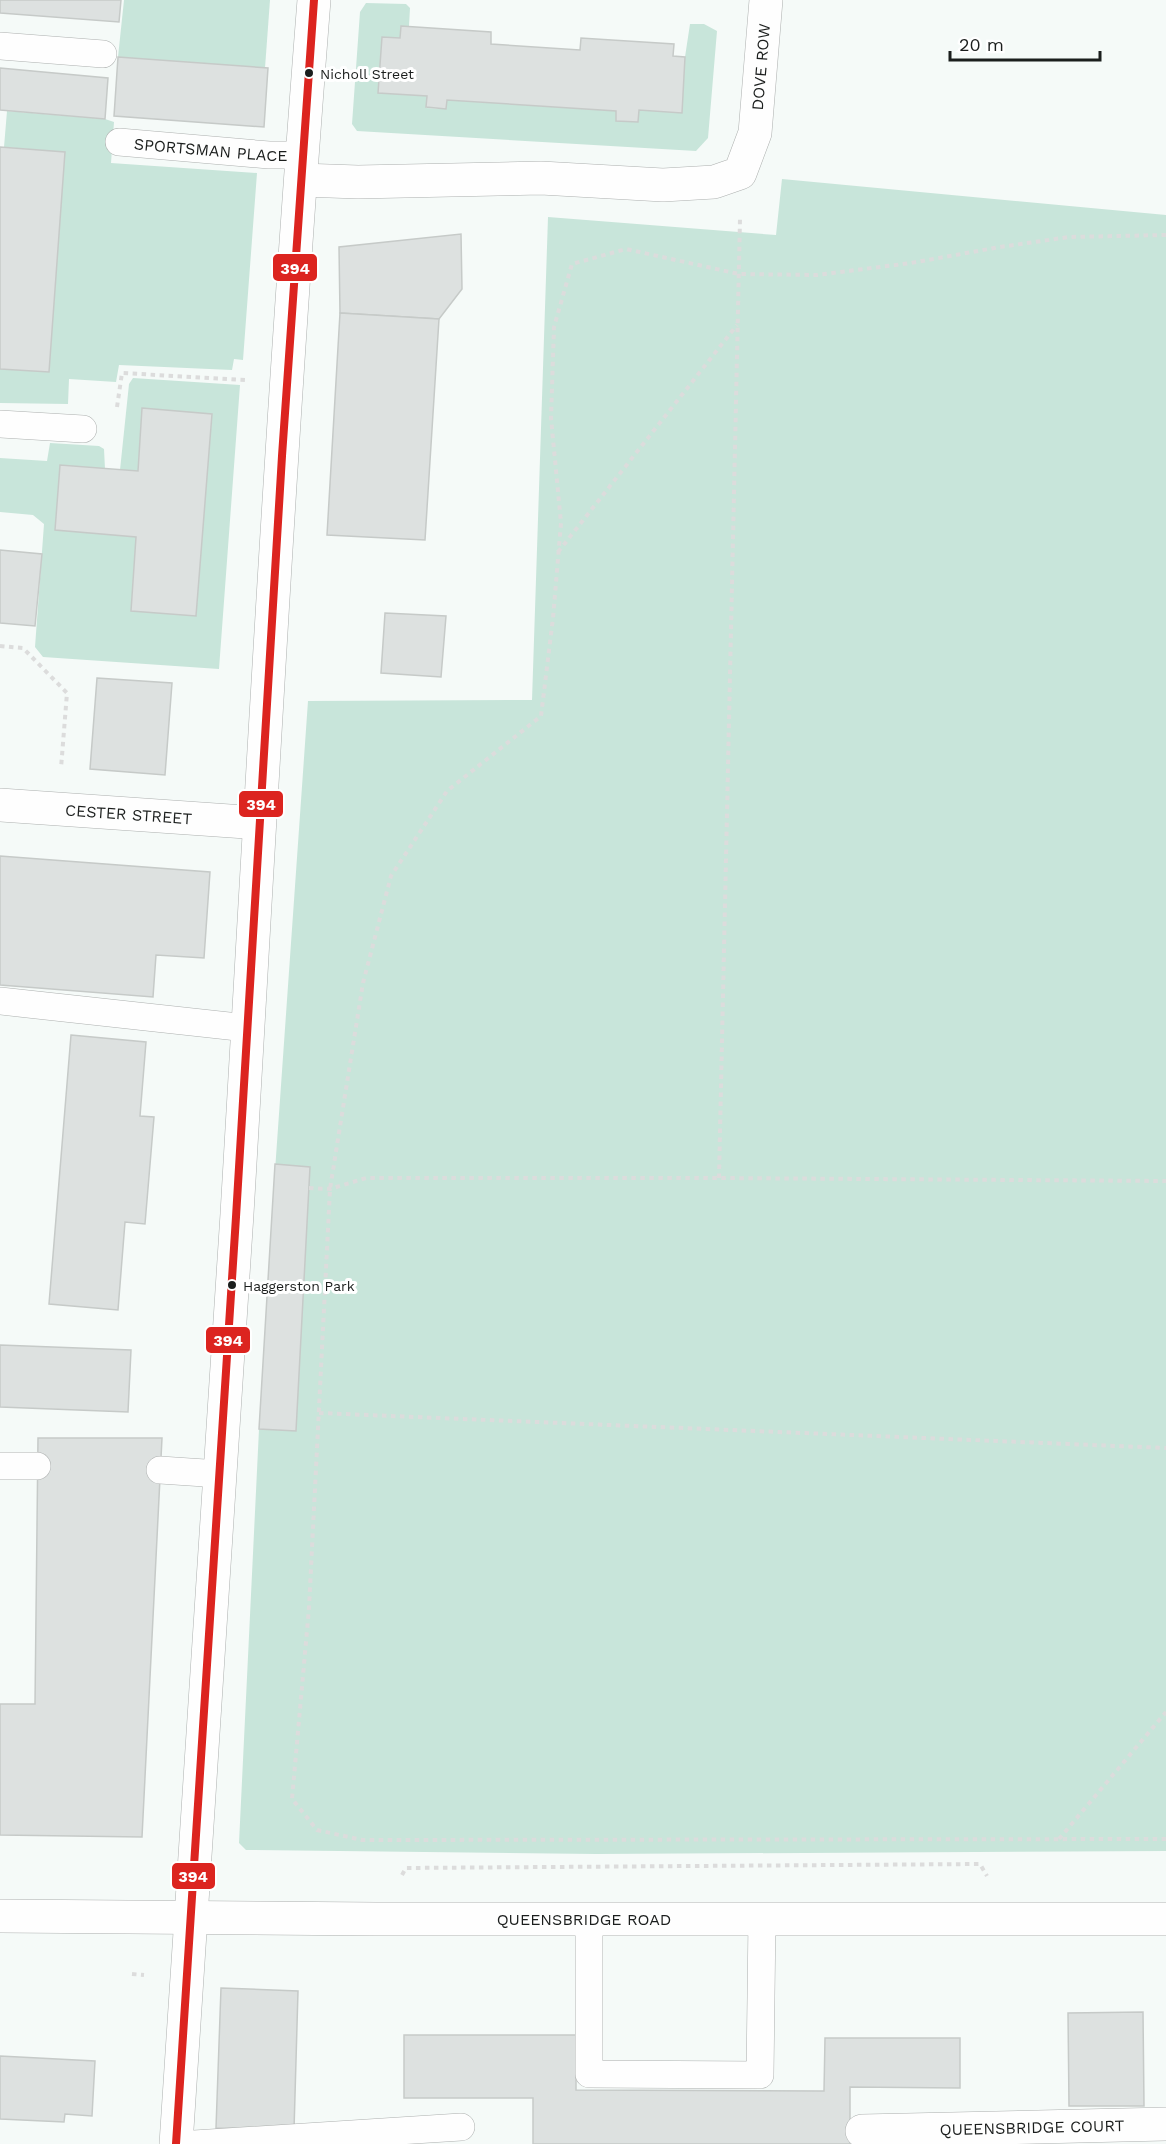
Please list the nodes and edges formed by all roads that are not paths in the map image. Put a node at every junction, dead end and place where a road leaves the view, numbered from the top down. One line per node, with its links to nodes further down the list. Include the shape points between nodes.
1 (314, 0): 6 (street)
2 (765, 0): 6 (street, DOVE ROW, via 755,133 740,173 714,182 663,185 541,178 358,182)
3 (0, 46): 4 (lane)
4 (104, 54)
5 (119, 142): 6 (lane, SPORTSMAN PLACE, via 269,155)
6 (302, 167): 10 (street)
7 (0, 424): 8 (lane)
8 (83, 429)
9 (0, 805): 10 (street, CESTER STREET)
10 (259, 823): 12 (street)
11 (0, 1001): 12 (lane)
12 (247, 1028): 16 (street)
13 (0, 1466): 14 (lane)
14 (37, 1466)
15 (160, 1470): 16 (lane)
16 (220, 1474): 18 (street)
17 (0, 1916): 18 (street, QUEENSBRIDGE ROAD)
18 (191, 1917): 19 (street, QUEENSBRIDGE ROAD); 26 (street)
19 (589, 1918): 20 (street, QUEENSBRIDGE ROAD); 20 (lane, via 589,2074 749,2075 760,2075)
20 (762, 1919): 21 (street, QUEENSBRIDGE ROAD)
21 (1166, 1919)
22 (1166, 2124): 25 (street, QUEENSBRIDGE COURT)
23 (461, 2127): 27 (lane)
24 (862, 2131): 25 (street, QUEENSBRIDGE COURT)
25 (981, 2136)
26 (176, 2144)
27 (194, 2144)

